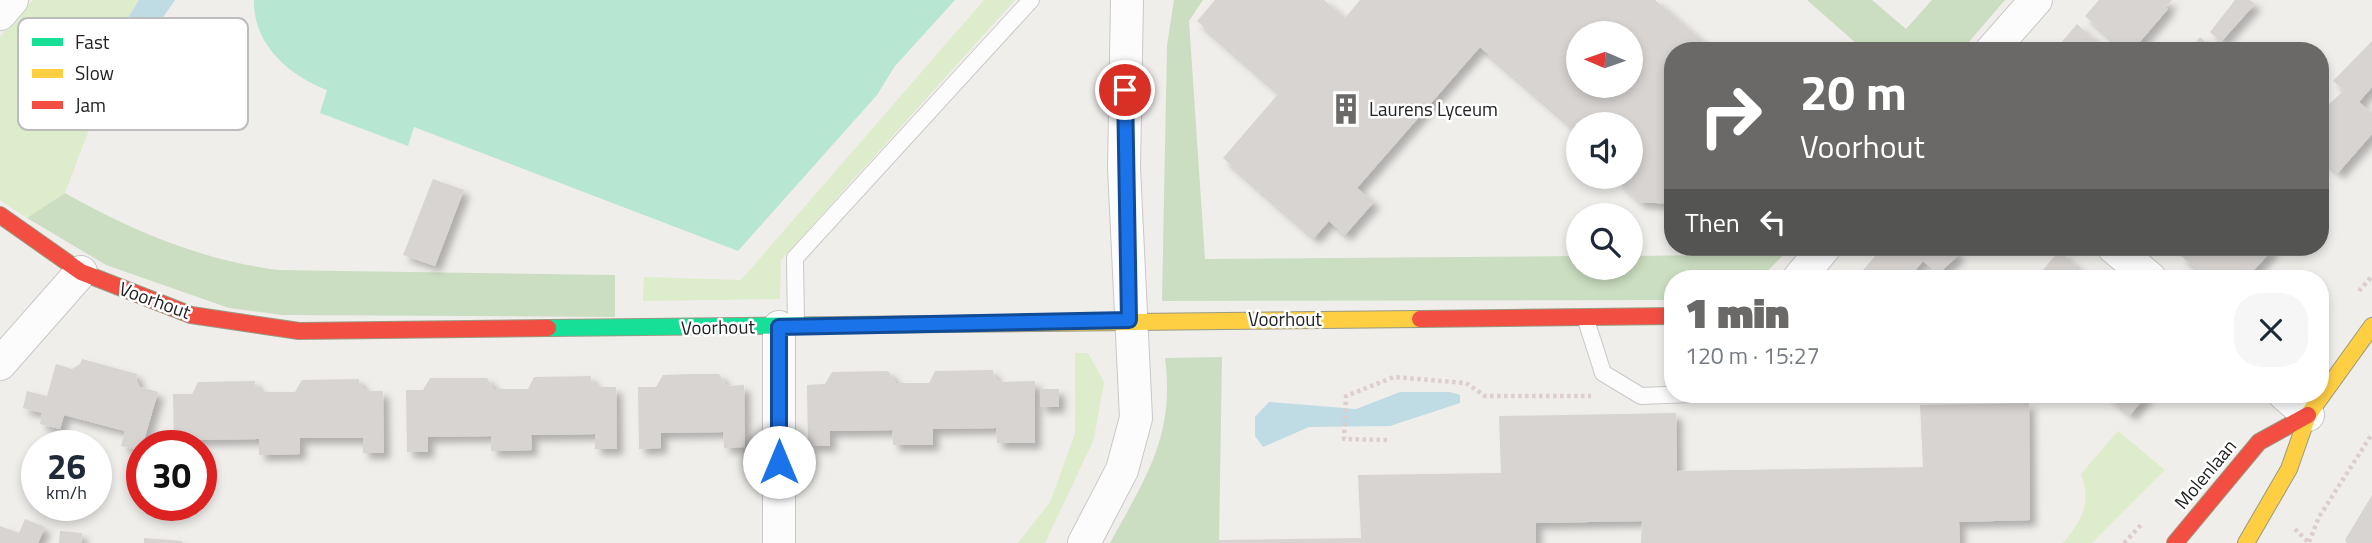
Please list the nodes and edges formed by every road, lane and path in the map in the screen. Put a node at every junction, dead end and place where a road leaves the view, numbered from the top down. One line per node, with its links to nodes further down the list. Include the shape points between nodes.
1 (12, 0): 5 (street)
2 (1031, 0): 17 (lane, via 795,258)
3 (1127, 0): 15 (street, via 1124,168)
4 (2036, 0): 6 (street)
5 (0, 14)
6 (1999, 42)
7 (0, 215): 12 (street, Voorhout)
8 (1817, 256): 10 (street)
9 (2124, 256): 11 (street)
10 (1806, 270)
11 (2140, 270)
12 (81, 272): 17 (street, Voorhout, via 191,315 299,331); 18 (street)
13 (1664, 316): 14 (street, Voorhout)
14 (1585, 317): 15 (street, Voorhout); 21 (lane, via 1603,373)
15 (1129, 320): 17 (street, Voorhout); 28 (street, via 1136,418 1122,470)
16 (2372, 326): 19 (street, Molenlaan)
17 (788, 327): 27 (street)
18 (0, 364)
19 (2329, 386)
20 (1664, 395): 21 (lane)
21 (1641, 396): 26 (path, via 1485,396 1466,383 1394,377 1346,396 1344,439)
22 (2294, 403): 24 (street)
23 (2317, 403): 24 (street, Molenlaan)
24 (2308, 415): 29 (street, Molenlaan, via 2259,442); 30 (street, Molenlaan, via 2289,469)
25 (2372, 434): 31 (path, via 2319,517)
26 (1387, 440)
27 (779, 543)
28 (1084, 543)
29 (2175, 543)
30 (2246, 543)
31 (2309, 543)

